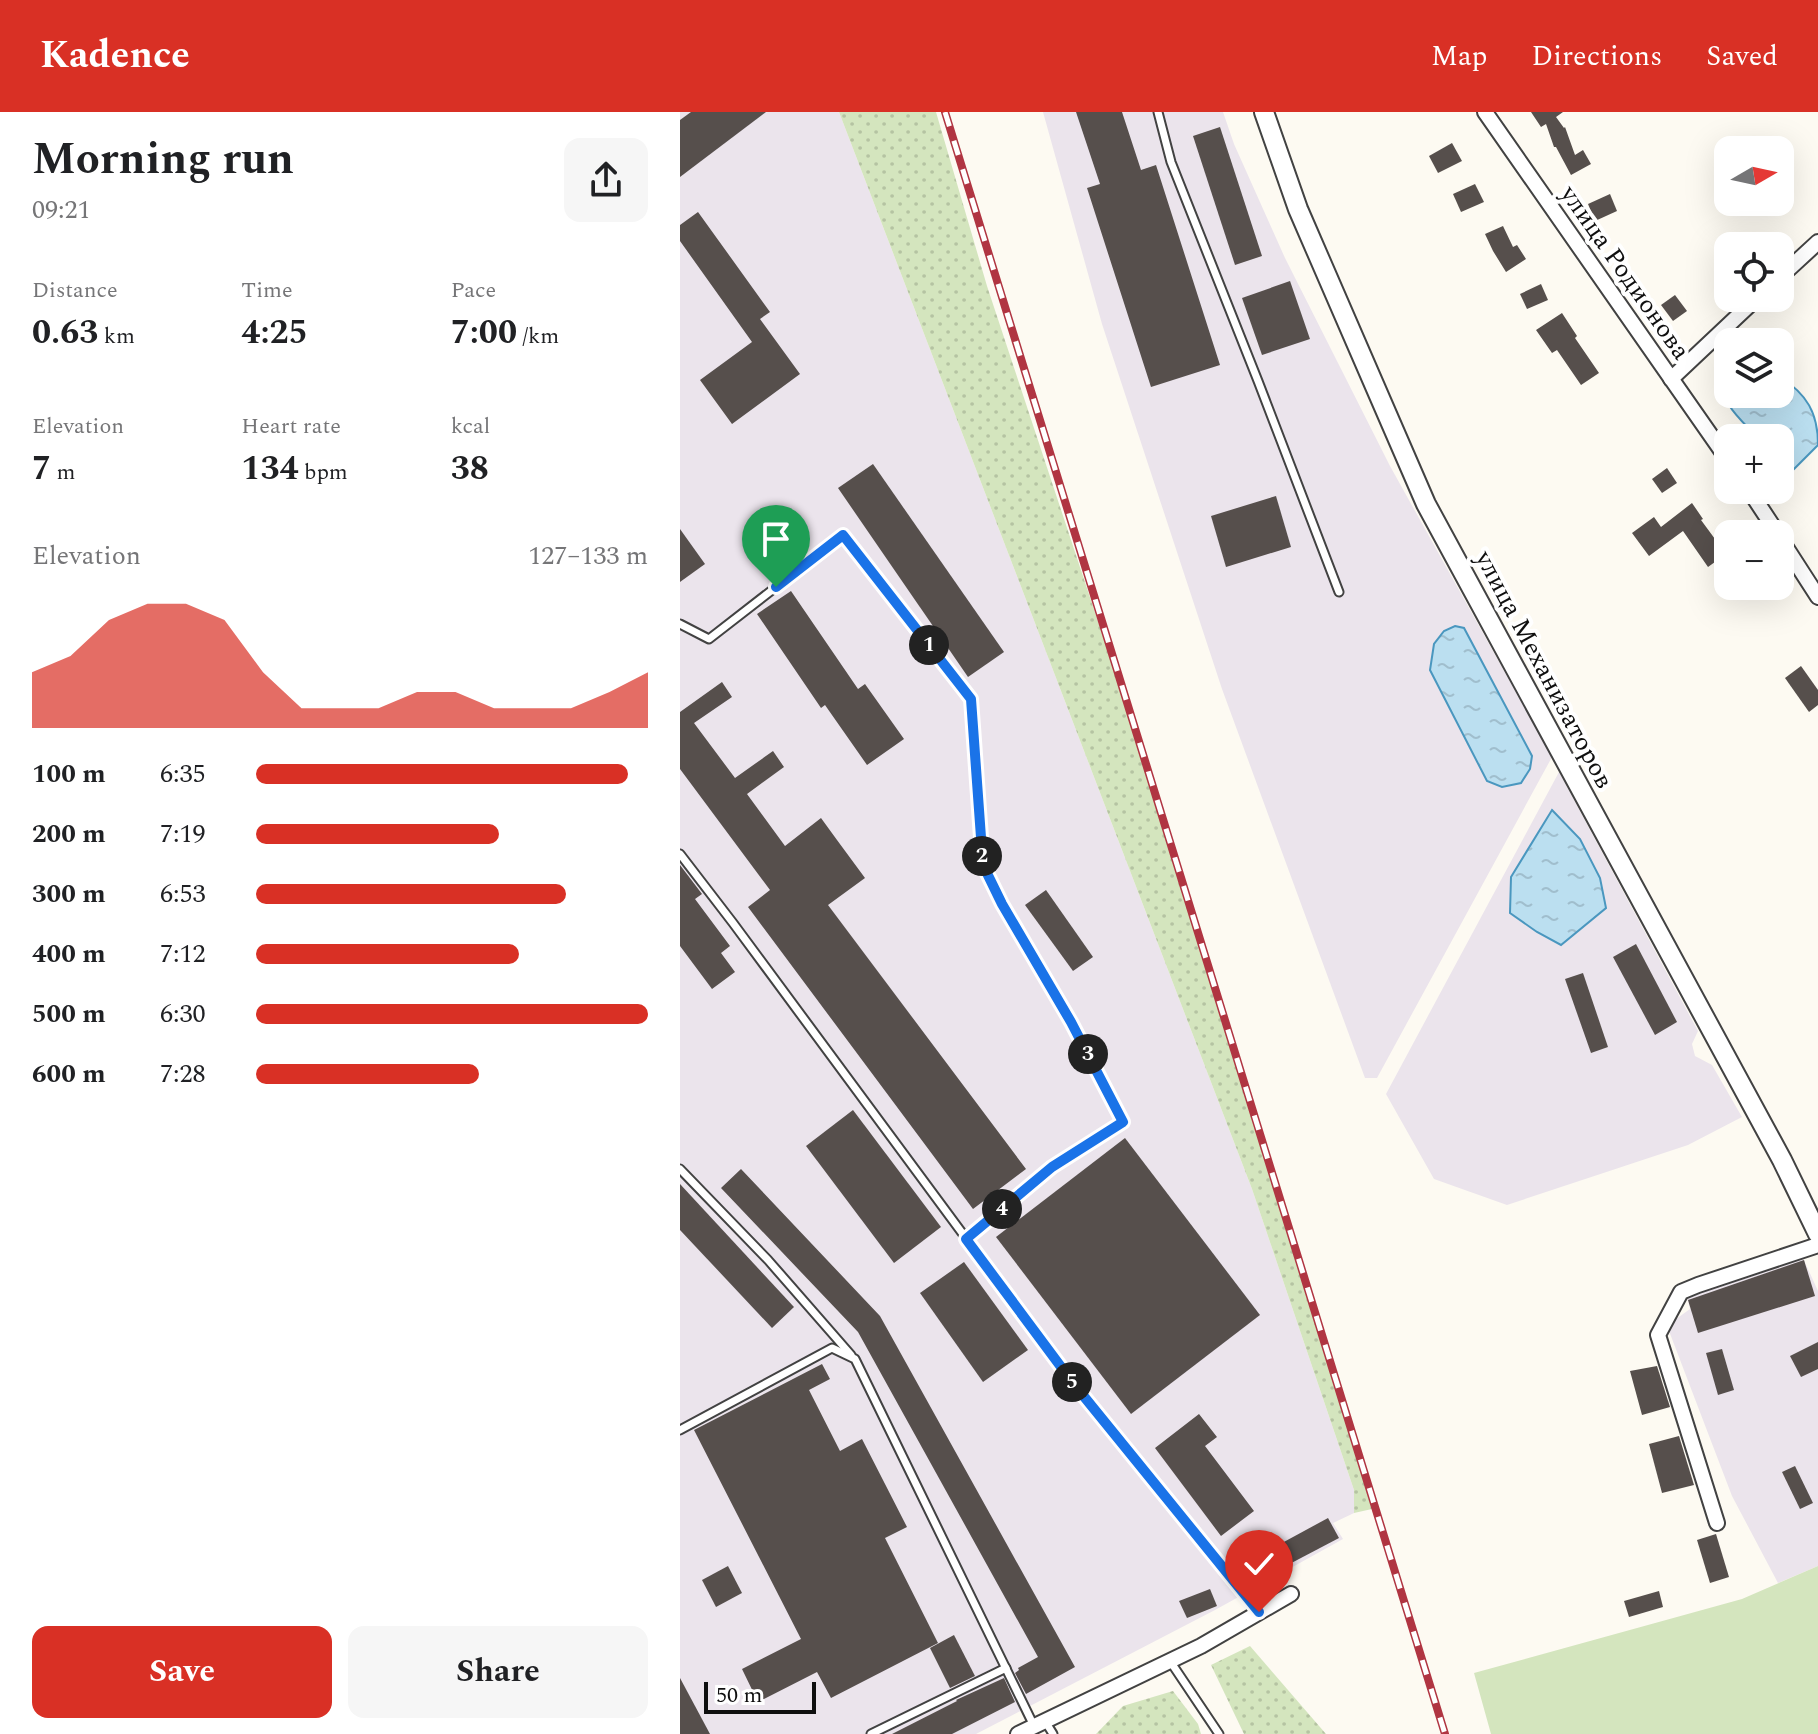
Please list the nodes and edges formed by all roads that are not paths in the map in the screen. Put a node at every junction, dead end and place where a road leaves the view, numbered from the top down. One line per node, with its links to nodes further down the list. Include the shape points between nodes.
1 (1158, 112): 10 (lane, via 1171,162)
2 (1264, 112): 15 (street, улица Механизаторов, via 1298,209 1426,504)
3 (1485, 112): 7 (street, улица Родионова)
4 (1818, 242): 5 (street)
5 (1794, 264)
6 (1742, 312): 7 (street)
7 (1671, 379): 8 (street, улица Родионова)
8 (1714, 440)
9 (1794, 559): 11 (street)
10 (1339, 592)
11 (1818, 597)
12 (680, 624): 16 (lane, via 709,639 843,535 971,699 983,865 1123,1122 1052,1167)
13 (680, 854): 16 (lane)
14 (680, 1169): 18 (lane)
15 (1818, 1234)
16 (966, 1239): 22 (lane, via 1073,1383)
17 (1818, 1245): 20 (street, via 1681,1292 1658,1335)
18 (855, 1359): 19 (lane, via 832,1348); 24 (lane)
19 (680, 1430)
20 (1717, 1523)
21 (1291, 1594): 22 (street)
22 (1259, 1612): 23 (street)
23 (1170, 1661): 25 (street); 28 (lane)
24 (1006, 1668): 25 (lane); 26 (lane)
25 (1044, 1727): 27 (street)
26 (871, 1734)
27 (1018, 1734)
28 (1219, 1734)

